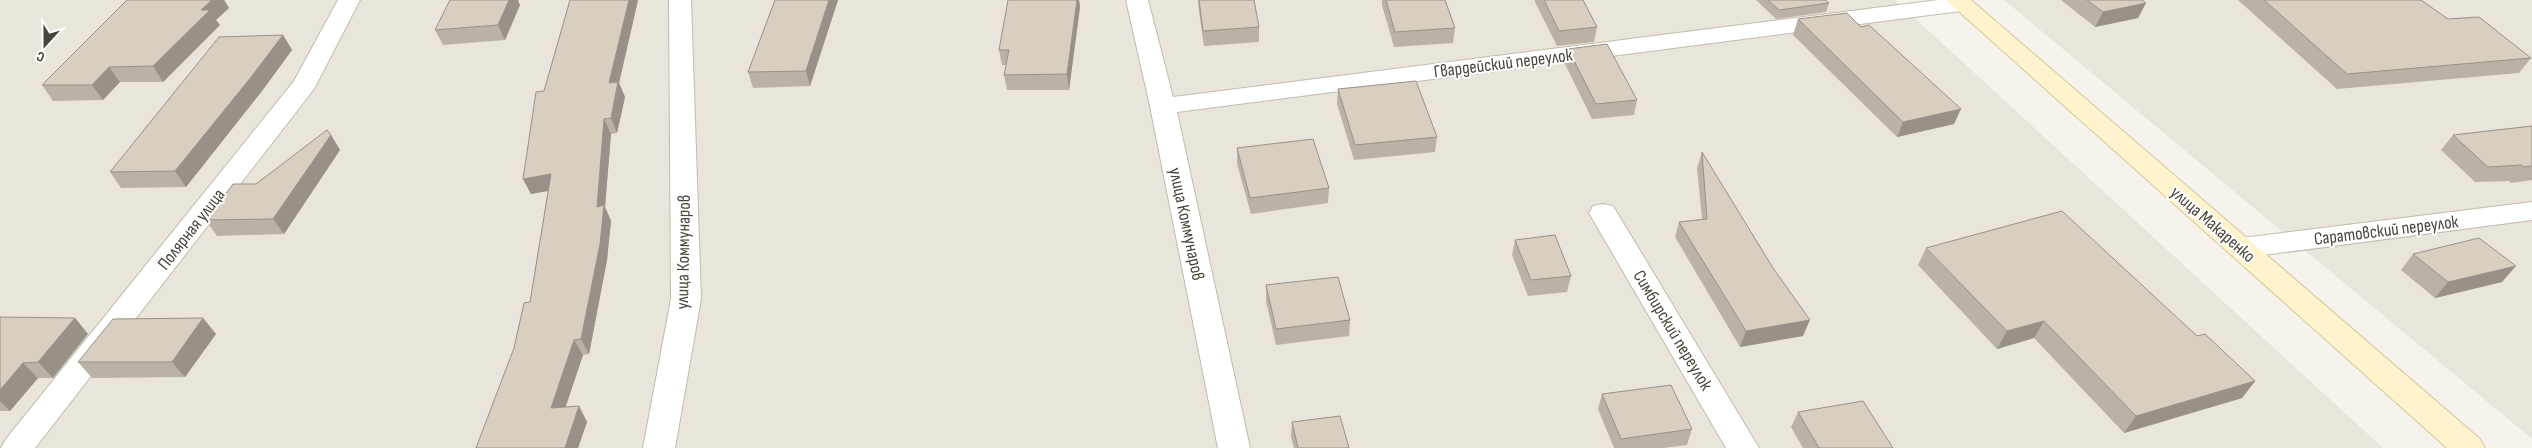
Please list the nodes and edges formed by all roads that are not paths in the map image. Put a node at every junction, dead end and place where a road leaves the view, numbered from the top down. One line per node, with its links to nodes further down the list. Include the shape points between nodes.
1 (349, 0): 9 (street, Полярная улица, via 305,84)
2 (680, 0): 10 (street, улица Коммунаров, via 686,299)
3 (1137, 0): 5 (street, улица Коммунаров)
4 (1959, 2): 5 (street, Гвардейский переулок); 8 (main road, улица Макаренко)
5 (1163, 106): 11 (street, улица Коммунаров)
6 (2532, 211): 8 (street, Саратовский переулок)
7 (1603, 212): 12 (street, Симбирский переулок)
8 (2240, 248): 13 (main road, улица Макаренко)
9 (17, 448)
10 (659, 448)
11 (1234, 448)
12 (1743, 448)
13 (2469, 448)

